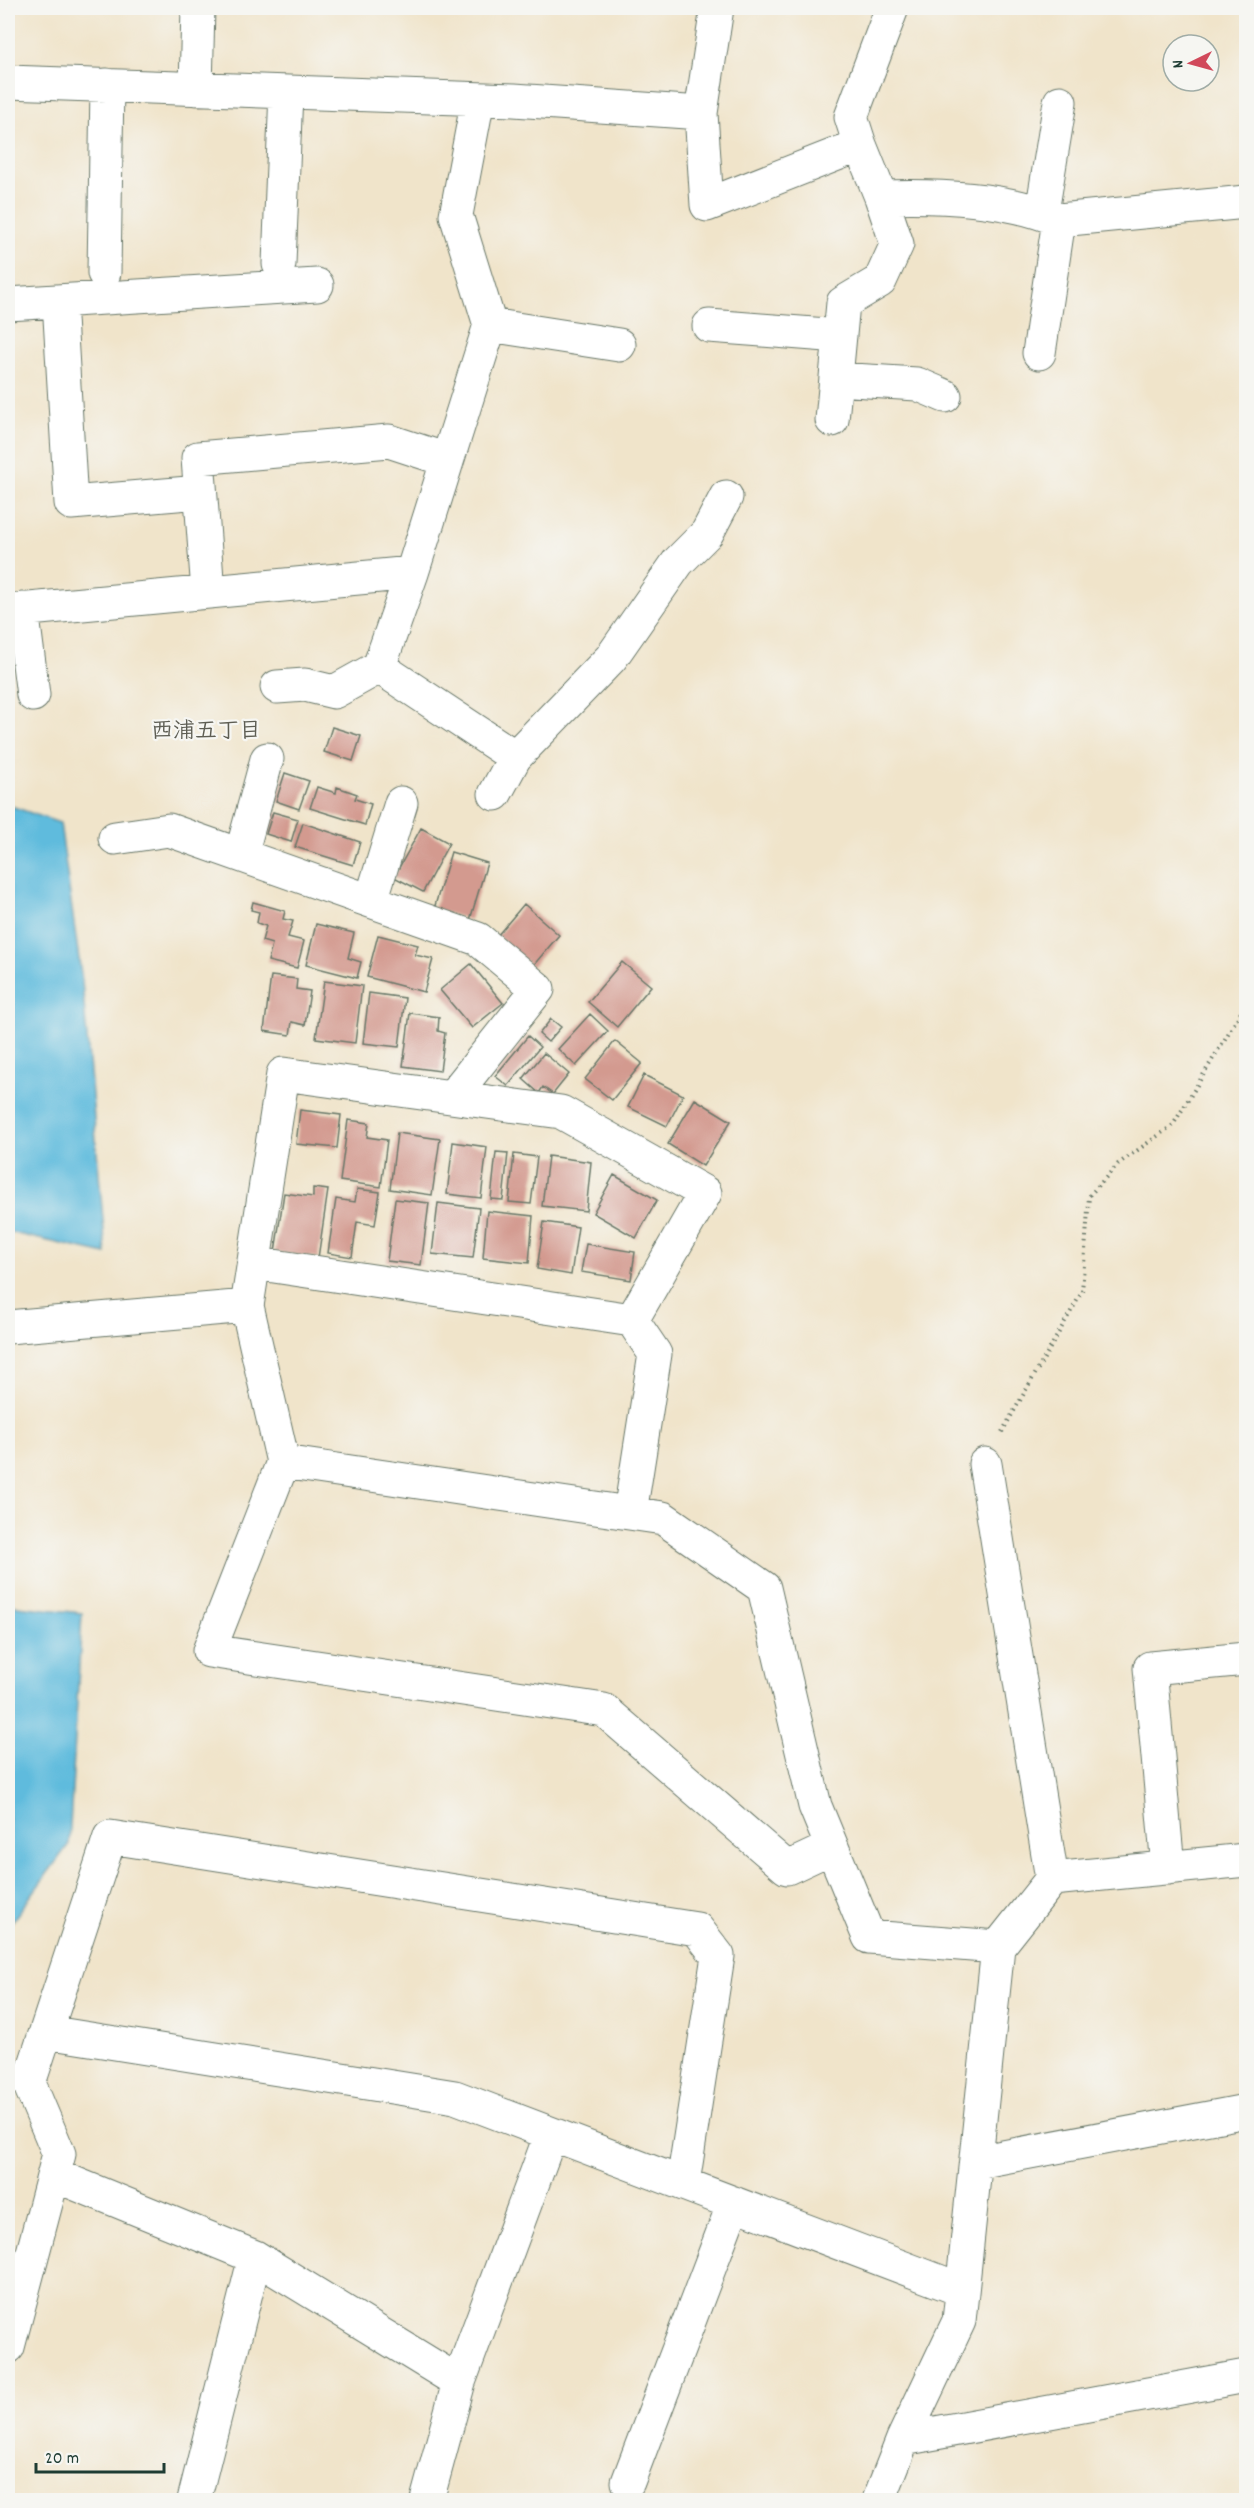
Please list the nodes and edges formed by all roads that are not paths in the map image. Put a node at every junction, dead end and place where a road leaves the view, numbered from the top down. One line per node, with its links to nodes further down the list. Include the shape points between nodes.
1 (198, 8): 6 (street)
2 (717, 8): 10 (street)
3 (892, 8): 11 (street, via 851,117)
4 (8, 82): 5 (street)
5 (107, 85): 6 (street); 16 (street)
6 (196, 88): 7 (street)
7 (286, 92): 8 (street); 15 (street)
8 (478, 99): 10 (street); 20 (street, via 456,215)
9 (1060, 102): 14 (street)
10 (701, 113): 11 (street, via 707,205)
11 (860, 145): 12 (street)
12 (881, 197): 14 (street, via 939,195); 22 (street, via 897,244 880,281 843,303)
13 (1246, 202): 14 (street)
14 (1050, 216): 24 (street)
15 (279, 264)
16 (105, 273)
17 (317, 285): 18 (street)
18 (59, 301): 19 (street); 29 (street, via 70,503)
19 (8, 304)
20 (489, 325): 23 (street); 28 (street)
21 (709, 326): 22 (street)
22 (840, 336): 25 (street)
23 (619, 345)
24 (1039, 353)
25 (836, 379): 26 (street, via 917,384); 27 (street)
26 (945, 396)
27 (832, 420)
28 (447, 460): 29 (street, via 389,441 198,458); 31 (street)
29 (201, 492): 32 (street)
30 (726, 497): 37 (street, via 707,533 678,562 611,658)
31 (412, 573): 32 (street); 34 (street)
32 (208, 592): 33 (street)
33 (15, 610): 36 (street)
34 (379, 667): 35 (street, via 334,692 305,685); 37 (street)
35 (277, 687)
36 (33, 696)
37 (515, 757): 39 (street)
38 (267, 759): 42 (street)
39 (495, 794)
40 (400, 803): 43 (street)
41 (115, 838): 42 (street, via 169,830)
42 (241, 855): 43 (street)
43 (371, 901): 44 (street, via 478,939 538,989)
44 (452, 1097): 45 (street, via 283,1074); 47 (street, via 561,1112 705,1193)
45 (254, 1263): 46 (street); 47 (street)
46 (247, 1306): 48 (street); 49 (street)
47 (632, 1320): 51 (street, via 655,1354)
48 (8, 1327)
49 (283, 1462): 51 (street); 53 (street, via 209,1651 604,1710 787,1868)
50 (985, 1464): 56 (street)
51 (630, 1513): 53 (street, via 663,1518 764,1588 815,1806)
52 (1246, 1659): 55 (street, via 1150,1668)
53 (832, 1847): 57 (street, via 869,1937)
54 (1246, 1860): 55 (street)
55 (1168, 1868): 56 (street)
56 (1052, 1879): 57 (street)
57 (998, 1947): 61 (street)
58 (46, 2032): 60 (street, via 455,2097); 62 (street, via 29,2084 58,2154); 63 (street, via 110,1838 698,1929 718,1956)
59 (1246, 2111): 61 (street)
60 (551, 2134): 63 (street); 69 (street)
61 (977, 2162): 66 (street)
62 (54, 2175): 65 (street); 67 (street)
63 (683, 2183): 64 (street)
64 (734, 2203): 66 (street); 71 (street)
65 (255, 2257): 69 (street); 72 (street)
66 (962, 2290): 70 (street, via 959,2321)
67 (8, 2347)
68 (1246, 2376): 70 (street)
69 (459, 2382): 73 (street)
70 (903, 2439): 74 (street)
71 (628, 2482)
72 (194, 2500)
73 (427, 2500)
74 (879, 2500)

